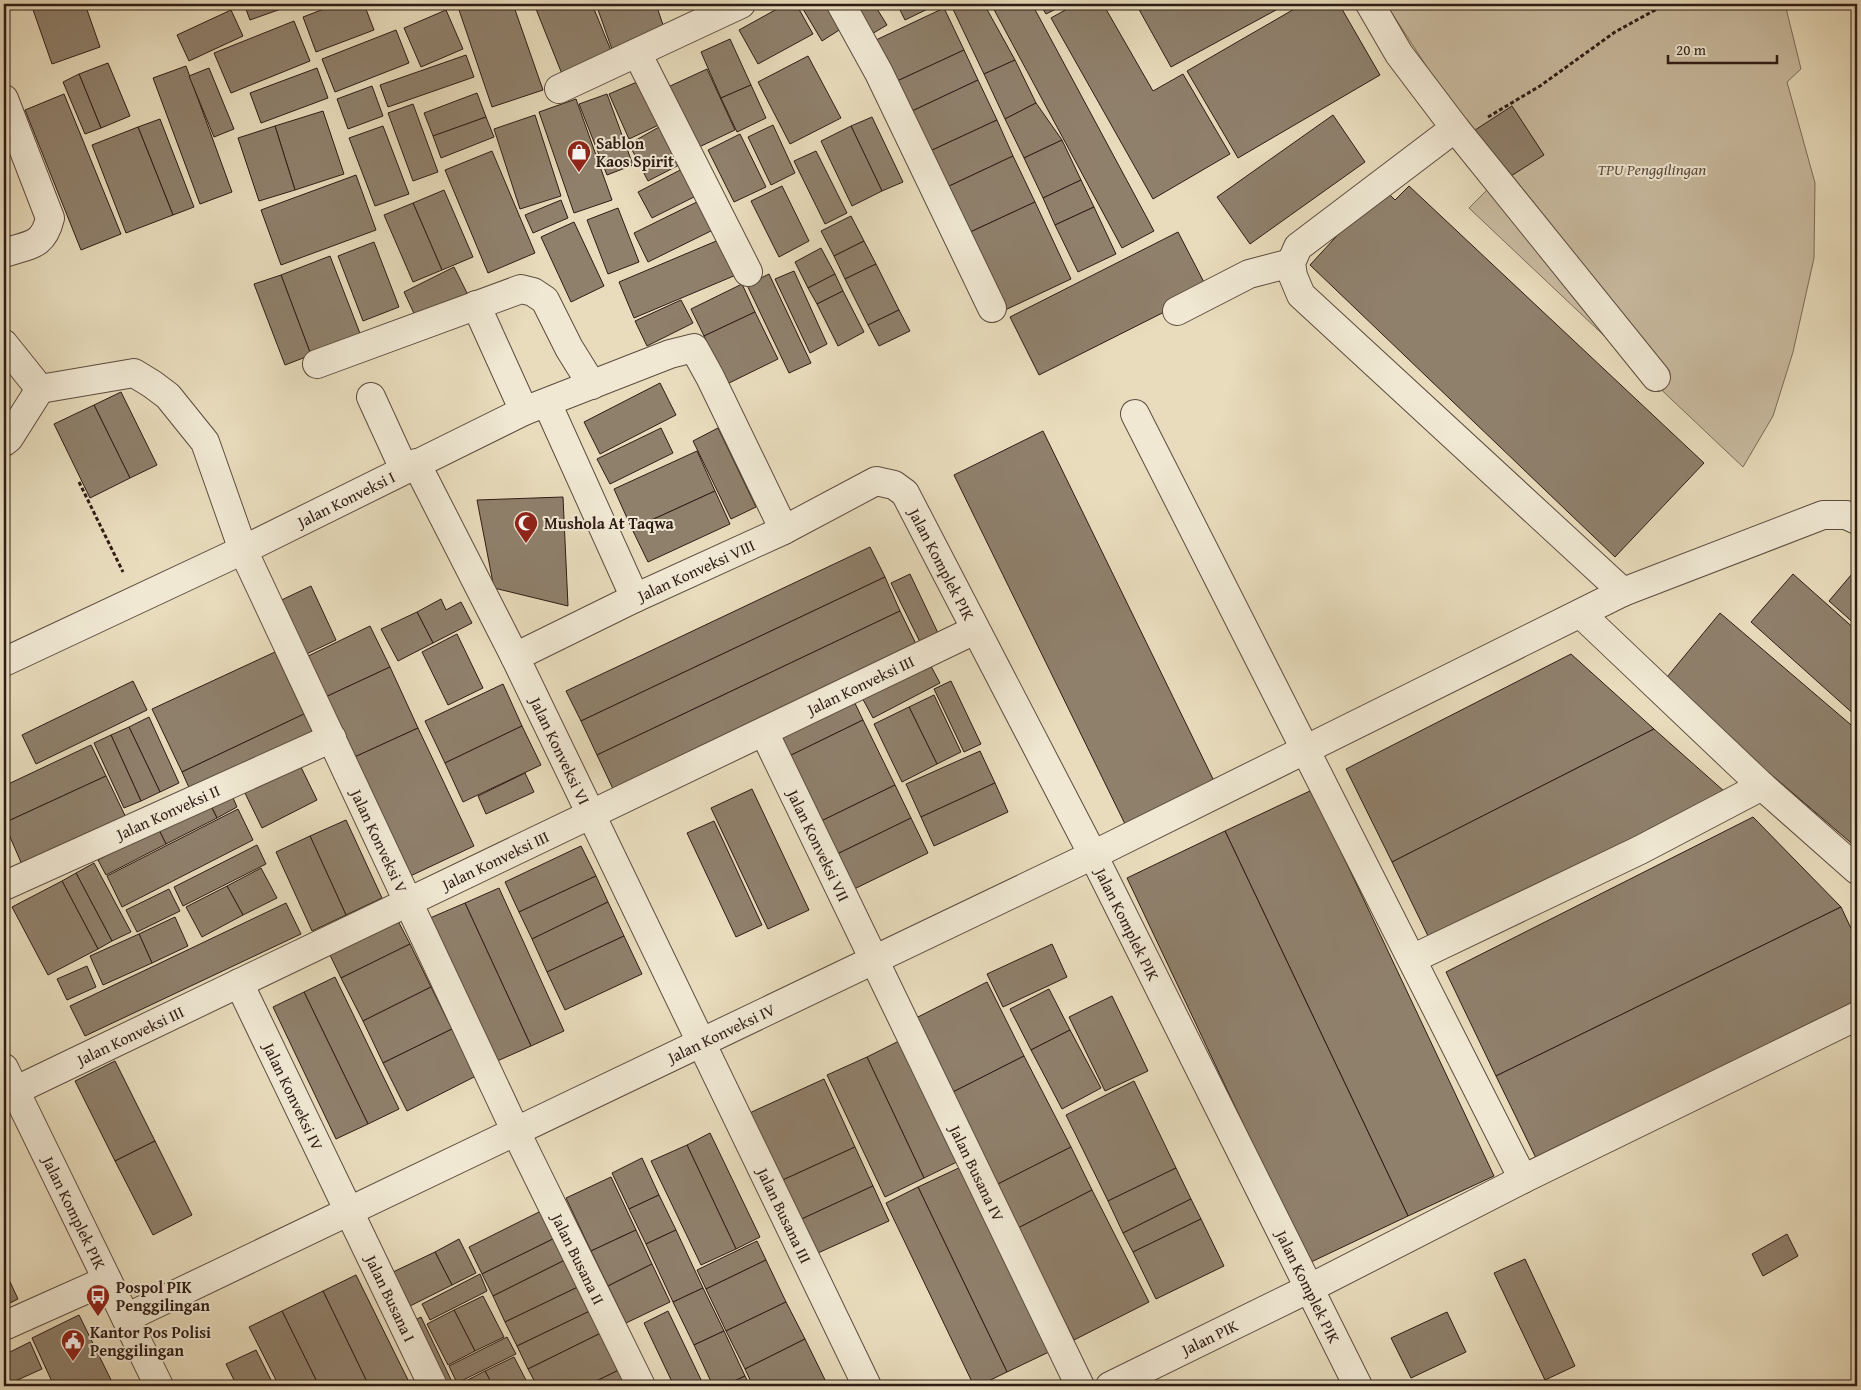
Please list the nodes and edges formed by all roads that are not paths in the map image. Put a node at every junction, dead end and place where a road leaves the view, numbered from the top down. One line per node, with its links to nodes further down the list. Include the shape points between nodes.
1 (741, 4): 4 (street)
2 (841, 4): 12 (street, via 879,73)
3 (1370, 4): 7 (street, via 1399,54)
4 (638, 53): 5 (street); 10 (street)
5 (559, 89)
6 (4, 99): 8 (street, via 50,218 47,232 40,241)
7 (1458, 132): 9 (street, via 1298,247); 16 (street)
8 (4, 254)
9 (1291, 263): 13 (street, via 1249,274); 28 (street, via 1301,295)
10 (748, 272)
11 (476, 305): 15 (street); 17 (street, via 521,289 545,300 568,348); 20 (street)
12 (992, 308)
13 (1177, 311)
14 (4, 344): 18 (street)
15 (317, 364)
16 (1656, 377)
17 (592, 385): 20 (street, Jalan Konveksi I); 26 (street, Jalan Konveksi I, via 670,354 694,348)
18 (40, 390): 22 (street); 27 (street, Jalan Konveksi V, via 134,373 168,396 205,442)
19 (371, 397): 23 (street, Jalan Konveksi VI)
20 (536, 407): 23 (street, Jalan Konveksi I); 29 (street)
21 (1135, 414): 36 (street)
22 (4, 442)
23 (410, 466): 27 (street, Jalan Konveksi I); 32 (street, Jalan Konveksi VI)
24 (876, 481): 26 (street, Jalan Konveksi VIII); 31 (street, Jalan Komplek PIK, via 905,493)
25 (1857, 520): 28 (street, Jalan Konveksi IV, via 1823,515)
26 (784, 530): 29 (street, Jalan Konveksi VIII)
27 (243, 550): 33 (street, Jalan Konveksi I); 35 (street, Jalan Konveksi V)
28 (1623, 592): 30 (street, Jalan Konveksi IV)
29 (635, 598): 32 (street, Jalan Konveksi VIII)
30 (1581, 614): 36 (street, Jalan Konveksi IV); 37 (street)
31 (976, 630): 34 (street, Jalan Konveksi III); 39 (street, Jalan Komplek PIK)
32 (515, 657): 38 (street, Jalan Konveksi VI)
33 (4, 662)
34 (764, 732): 38 (street, Jalan Konveksi III); 43 (street, Jalan Konveksi VII)
35 (332, 738): 41 (street, Jalan Konveksi II); 42 (street, Jalan Konveksi V)
36 (1306, 750): 39 (street, Jalan Konveksi IV); 44 (street)
37 (1762, 786): 40 (street); 44 (street, via 1640,850)
38 (591, 814): 42 (street, Jalan Konveksi III); 47 (street, Jalan Konveksi VI)
39 (1093, 855): 43 (street, Jalan Konveksi IV); 53 (street, Jalan Komplek PIK)
40 (1857, 870)
41 (4, 886)
42 (408, 902): 45 (street, Jalan Konveksi III); 49 (street, Jalan Konveksi V)
43 (873, 959): 47 (street, Jalan Konveksi IV); 60 (street, Jalan Busana IV)
44 (1412, 959): 50 (street)
45 (239, 983): 48 (street, Jalan Konveksi III); 51 (street, Jalan Konveksi IV)
46 (1857, 1016): 50 (street, Jalan PIK)
47 (701, 1042): 49 (street, Jalan Konveksi IV); 59 (street, Jalan Busana III)
48 (7, 1085): 52 (street, Jalan Komplek PIK)
49 (516, 1132): 51 (street, Jalan Konveksi IV); 58 (street, Jalan Busana II)
50 (1523, 1179): 53 (street, Jalan PIK)
51 (349, 1211): 54 (street, Jalan Konveksi IV); 57 (street, Jalan Busana I)
52 (107, 1280): 54 (street, Jalan Komplek PIK); 55 (street)
53 (1310, 1288): 61 (street, Jalan PIK); 62 (street, Jalan Komplek PIK)
54 (126, 1318): 56 (street, Jalan Komplek PIK)
55 (4, 1326)
56 (159, 1386)
57 (433, 1386)
58 (641, 1386)
59 (868, 1386)
60 (1080, 1386)
61 (1110, 1386)
62 (1358, 1386)

